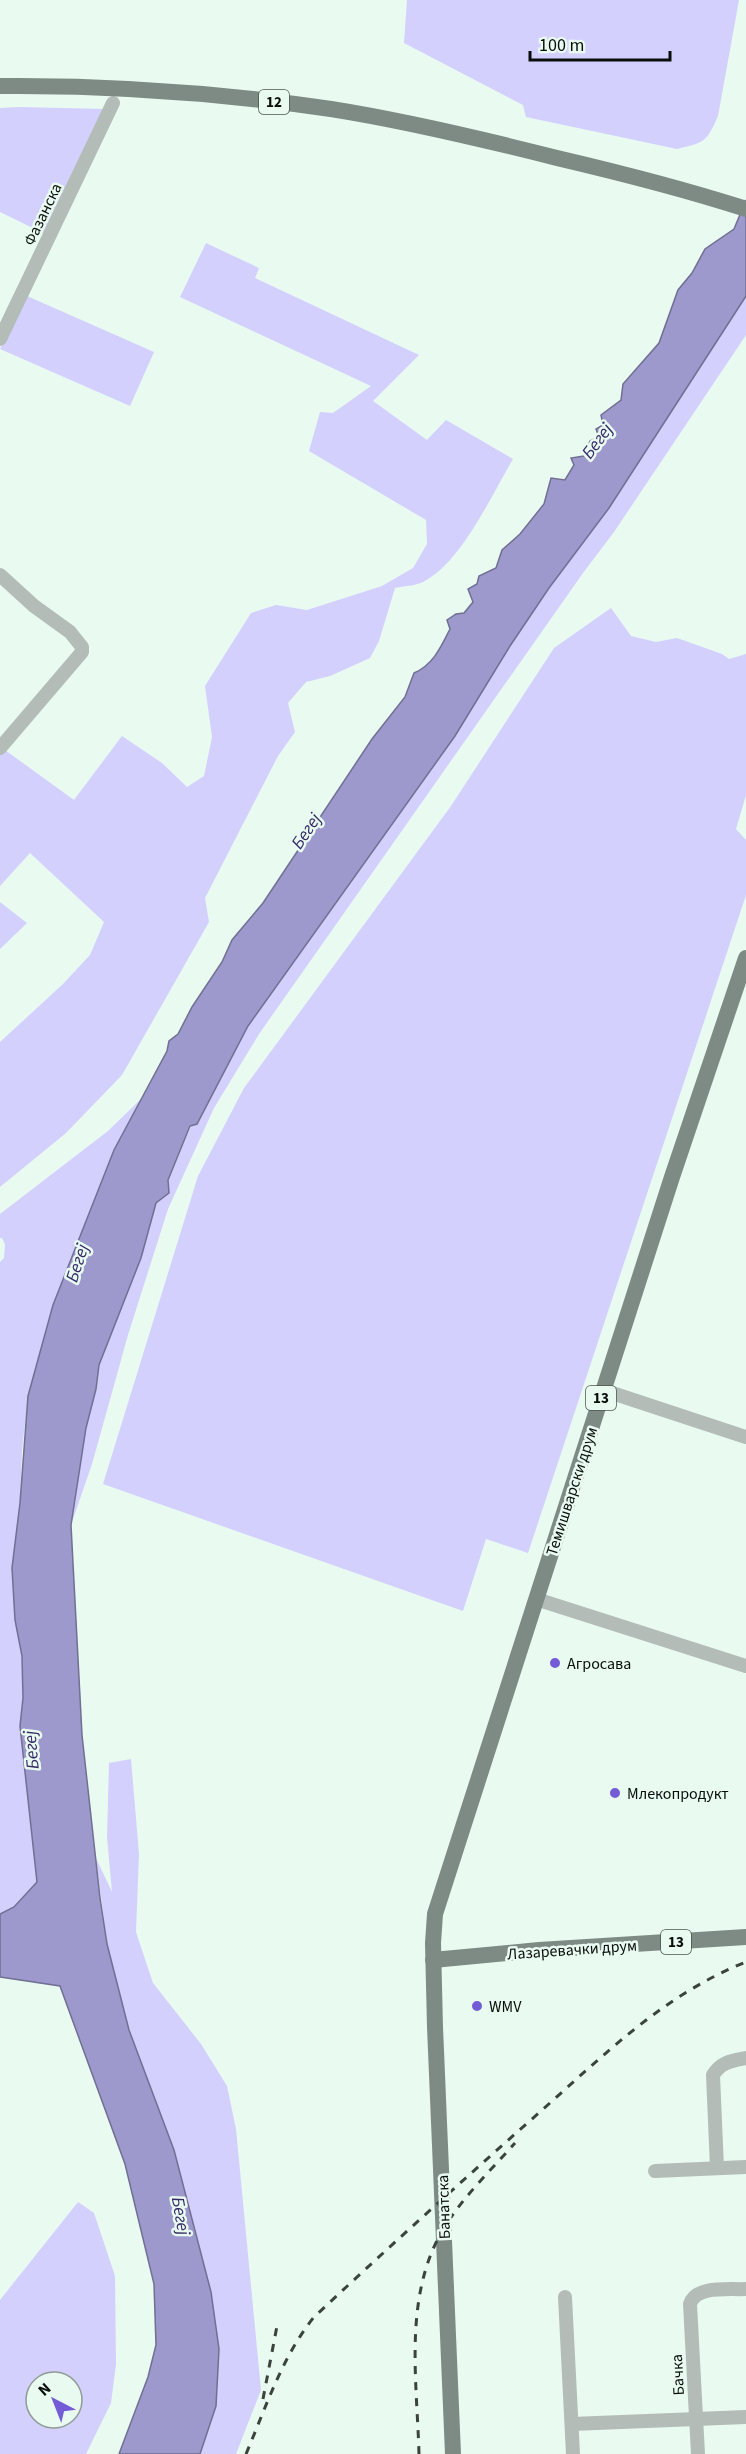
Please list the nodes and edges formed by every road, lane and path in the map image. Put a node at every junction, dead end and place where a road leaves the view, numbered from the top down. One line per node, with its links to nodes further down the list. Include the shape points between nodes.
1 (0, 86): 3 (main road, 12, via 162,91 331,109 469,136)
2 (113, 103): 4 (street, Фазанска)
3 (746, 209)
4 (0, 339)
5 (0, 575): 6 (street, via 70,632 82,646 82,652)
6 (0, 748)
7 (746, 958): 8 (main road, Темишварски друм / 13)
8 (603, 1390): 9 (street); 10 (main road, Темишварски друм / 13)
9 (746, 1437)
10 (536, 1599): 11 (street); 13 (main road, Темишварски друм / 13, via 438,1902)
11 (746, 1666)
12 (746, 1937): 13 (main road, Лазаревачки друм / 13)
13 (433, 1960): 23 (main road, Банатска)
14 (746, 2058): 16 (street, via 719,2066 713,2075)
15 (746, 2167): 16 (street)
16 (717, 2168): 17 (street)
17 (655, 2171)
18 (746, 2289): 21 (street, Бачка, via 702,2292 690,2304)
19 (565, 2297): 22 (street)
20 (746, 2416): 21 (street)
21 (696, 2420): 22 (street); 25 (street, Бачка)
22 (572, 2424): 24 (street)
23 (453, 2454)
24 (573, 2454)
25 (698, 2454)

